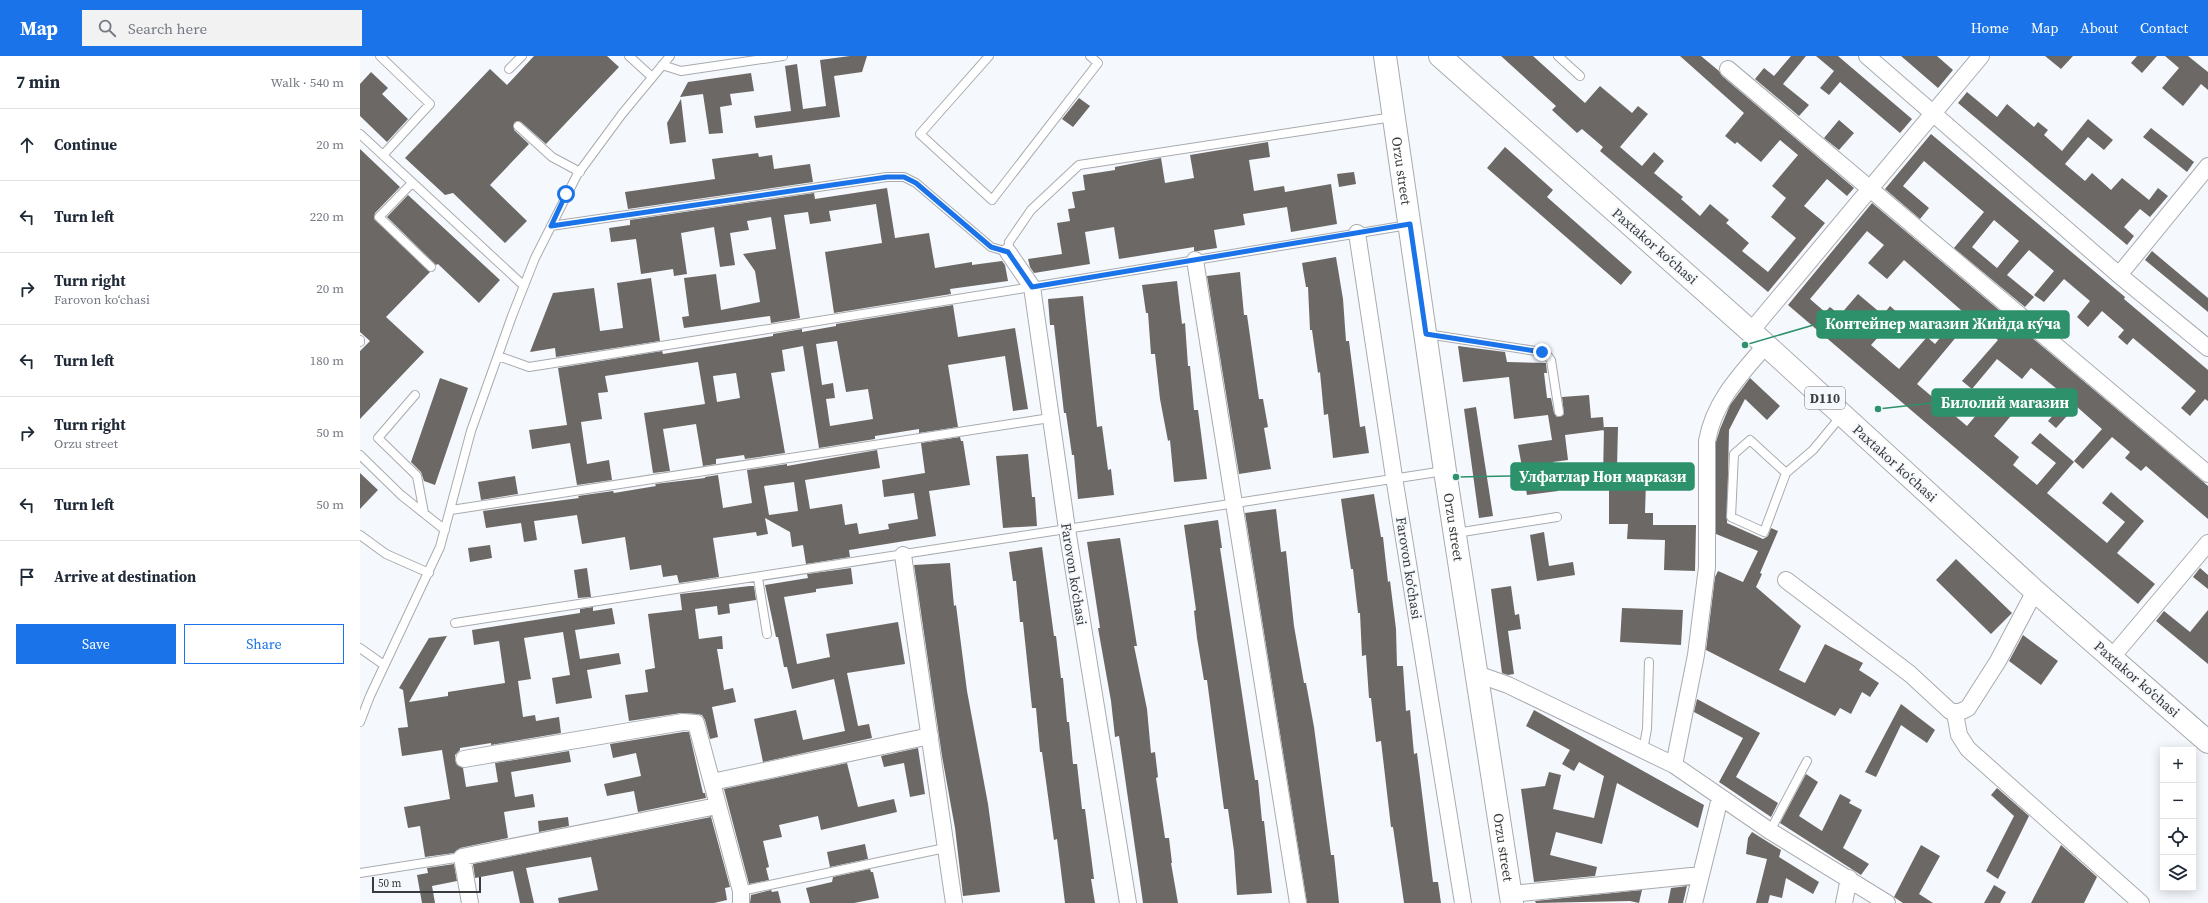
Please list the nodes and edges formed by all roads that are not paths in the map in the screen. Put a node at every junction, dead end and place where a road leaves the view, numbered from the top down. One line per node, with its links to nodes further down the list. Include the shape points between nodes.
1 (380, 56): 22 (lane, via 430,104)
2 (522, 56): 14 (lane)
3 (629, 56): 17 (lane)
4 (670, 56): 13 (lane)
5 (783, 56): 13 (lane, via 681,71)
6 (989, 56): 7 (lane, via 920,134 992,200 1098,63)
7 (1090, 56)
8 (1385, 56): 19 (main road, Orzu street)
9 (1440, 56): 37 (main road, Paxtakor koʻchasi / D110)
10 (1558, 56): 16 (lane)
11 (1867, 56): 18 (street)
12 (1981, 56): 18 (street)
13 (662, 65): 17 (lane)
14 (510, 69)
15 (1728, 69): 26 (street)
16 (1580, 76)
17 (652, 78): 24 (lane)
18 (1933, 113): 26 (street); 33 (street)
19 (1394, 117): 27 (main road, Orzu street); 30 (lane, via 1079,165 1031,210 1009,242)
20 (518, 126): 24 (lane, via 552,157)
21 (360, 134): 22 (lane)
22 (383, 155): 25 (lane)
23 (2208, 166): 33 (street)
24 (580, 172): 28 (lane)
25 (412, 183): 32 (lane, via 379,217); 34 (lane)
26 (1869, 189): 37 (street); 47 (street)
27 (1410, 224): 29 (lane); 36 (main road, Orzu street)
28 (551, 226): 30 (lane, via 887,177 904,177 916,183 991,247); 34 (lane)
29 (1357, 233): 31 (lane); 48 (street, Farovon koʻchasi)
30 (1008, 252): 35 (street, Farovon koʻchasi)
31 (1195, 260): 35 (lane); 49 (street)
32 (431, 266)
33 (2119, 275): 38 (street)
34 (524, 286): 39 (lane)
35 (1032, 287): 39 (lane, via 529,366); 43 (street, Farovon koʻchasi)
36 (1426, 334): 41 (lane, via 1542,352 1551,360); 45 (main road, Orzu street)
37 (1759, 338): 42 (main road, Paxtakor koʻchasi / D110); 77 (street, via 1720,402 1708,430 1707,566 1696,655)
38 (2208, 348)
39 (498, 356): 50 (lane, via 471,431)
40 (415, 395): 51 (lane, via 378,438 417,476)
41 (1559, 412)
42 (1842, 414): 46 (lane, via 1813,450); 62 (main road, Paxtakor koʻchasi / D110)
43 (1050, 418): 50 (lane); 53 (street, Farovon koʻchasi)
44 (360, 455): 51 (lane, via 401,495)
45 (1446, 471): 48 (lane); 55 (main road, Orzu street)
46 (1786, 473): 46 (lane, via 1750,440 1734,454 1731,517 1764,532)
47 (2208, 474)
48 (1394, 477): 49 (lane); 93 (street, Farovon koʻchasi)
49 (1233, 503): 53 (lane); 92 (street)
50 (451, 510): 54 (lane)
51 (424, 513): 54 (lane)
52 (1557, 517): 55 (lane)
53 (1067, 529): 58 (lane); 91 (street, Farovon koʻchasi)
54 (445, 530): 59 (lane)
55 (1456, 533): 69 (main road, Orzu street)
56 (360, 535): 59 (lane, via 386,554)
57 (2208, 544): 66 (street)
58 (903, 555): 60 (lane); 72 (street)
59 (429, 573): 68 (lane)
60 (758, 578): 63 (lane); 64 (lane)
61 (1786, 580): 70 (street, via 1910,674)
62 (2035, 591): 66 (main road, Paxtakor koʻchasi / D110); 70 (street, via 1998,661 1968,708)
63 (455, 623)
64 (767, 634)
65 (360, 648): 68 (lane)
66 (2112, 657): 73 (main road, Paxtakor koʻchasi / D110)
67 (1649, 662): 74 (lane, via 1647,729)
68 (384, 665): 71 (lane)
69 (1477, 674): 74 (street, via 1508,685); 88 (main road, Orzu street)
70 (1955, 713): 97 (street, via 1959,735 1968,749)
71 (360, 722)
72 (930, 736): 78 (street); 82 (street)
73 (2208, 742)
74 (1643, 750): 77 (street)
75 (464, 759): 78 (street, via 683,722 696,723)
76 (1807, 761): 81 (lane)
77 (1674, 765): 79 (street)
78 (712, 782): 80 (street)
79 (1720, 798): 81 (street); 85 (street)
80 (717, 806): 83 (street); 87 (street)
81 (1770, 831): 86 (street)
82 (945, 848): 87 (lane); 90 (street)
83 (462, 857): 84 (lane); 89 (street)
84 (360, 873)
85 (1701, 875): 88 (street); 94 (street)
86 (1849, 878): 95 (street); 96 (street)
87 (741, 897)
88 (1511, 898)
89 (470, 903)
90 (954, 903)
91 (1128, 903)
92 (1298, 903)
93 (1464, 903)
94 (1694, 903)
95 (1844, 903)
96 (1887, 903)
97 (2141, 903)

